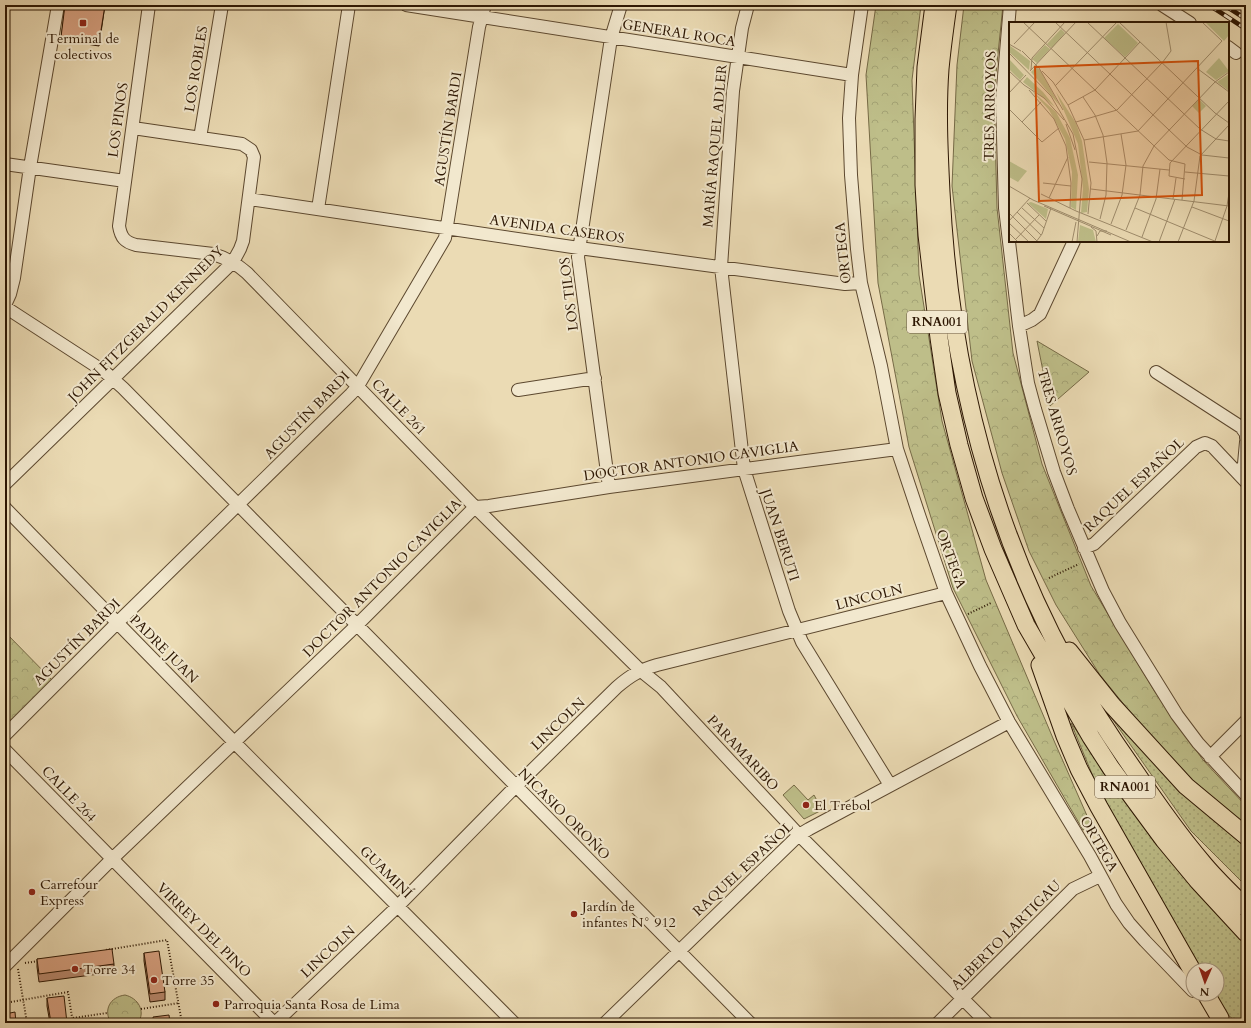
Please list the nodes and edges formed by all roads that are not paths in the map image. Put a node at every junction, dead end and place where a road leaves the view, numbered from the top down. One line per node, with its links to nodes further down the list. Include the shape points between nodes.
1 (58, 5): 25 (street)
2 (149, 5): 22 (street, LOS PINOS)
3 (222, 5): 23 (street, LOS ROBLES)
4 (349, 5): 28 (street)
5 (406, 5): 13 (street, GENERAL ROCA)
6 (621, 5): 18 (street, LOS TILOS)
7 (748, 5): 19 (street, MARÍA RAQUEL ADLER)
8 (862, 5): 20 (street, ORTEGA)
9 (934, 5): 59 (highway, RNA001, via 926,67 923,152 927,234 939,338 949,400 974,498)
10 (948, 5): 56 (highway, RNA001, via 940,69 938,130 942,230 955,335 983,459 1003,521)
11 (1010, 5): 15 (street, TRES ARROYOS)
12 (1162, 5): 14 (street)
13 (483, 11): 18 (street, GENERAL ROCA); 29 (street, AGUSTÍN BARDI)
14 (1175, 19): 16 (street)
15 (1009, 22)
16 (1186, 22)
17 (1009, 29): 21 (street, TRES ARROYOS)
18 (610, 38): 19 (street, GENERAL ROCA); 33 (street, LOS TILOS)
19 (737, 57): 20 (street, GENERAL ROCA); 35 (street, MARÍA RAQUEL ADLER)
20 (852, 75): 36 (street, ORTEGA, via 849,118 851,175)
21 (1006, 100): 31 (street, TRES ARROYOS, via 1005,208)
22 (133, 128): 23 (street); 26 (street, LOS PINOS)
23 (200, 138): 27 (street, JOHN FITZGERALD KENNEDY, via 242,144 251,150 254,157)
24 (5, 164): 25 (street)
25 (30, 167): 26 (street); 37 (street, via 14,278)
26 (125, 181): 34 (street, LOS PINOS, via 119,226 123,239 136,245 213,254)
27 (249, 199): 28 (street, AVENIDA CASEROS); 34 (street, JOHN FITZGERALD KENNEDY, via 243,241)
28 (318, 208): 29 (street, AVENIDA CASEROS)
29 (447, 228): 33 (street, AVENIDA CASEROS); 42 (street, AGUSTÍN BARDI, via 441,246)
30 (1009, 242): 38 (street, TRES ARROYOS)
31 (1009, 242)
32 (1074, 242): 38 (street, via 1040,314)
33 (579, 248): 35 (street, AVENIDA CASEROS); 40 (street, LOS TILOS, via 578,257)
34 (233, 262): 41 (street, JOHN FITZGERALD KENNEDY); 42 (street, CALLE 261, via 247,273)
35 (721, 267): 36 (street, AVENIDA CASEROS, via 845,284); 47 (street, JUAN BERUTI)
36 (861, 283): 46 (street, ORTEGA)
37 (5, 306): 41 (street, NICASIO OROÑO)
38 (1019, 326): 54 (street, TRES ARROYOS, via 1034,409 1054,472)
39 (1156, 372): 44 (street, via 1241,427)
40 (595, 378): 43 (street); 50 (street, LOS TILOS)
41 (113, 379): 49 (street, JOHN FITZGERALD KENNEDY); 51 (street, NICASIO OROÑO)
42 (358, 386): 51 (street, AGUSTÍN BARDI); 52 (street, CALLE 261)
43 (518, 390)
44 (1246, 438)
45 (1246, 442): 48 (street)
46 (897, 449): 47 (street, DOCTOR ANTONIO CAVIGLIA); 55 (street, ORTEGA)
47 (744, 469): 50 (street, DOCTOR ANTONIO CAVIGLIA); 60 (street, JUAN BERUTI)
48 (1242, 478): 54 (street, RAQUEL ESPAÑOL, via 1212,446 1205,443 1196,447 1094,544)
49 (5, 484)
50 (609, 487): 52 (street, DOCTOR ANTONIO CAVIGLIA)
51 (240, 504): 57 (street, AGUSTÍN BARDI); 58 (street, NICASIO OROÑO)
52 (475, 507): 58 (street, DOCTOR ANTONIO CAVIGLIA); 61 (street, PARAMARIBO)
53 (5, 508): 57 (street, PADRE JUAN)
54 (1084, 548): 67 (street, TRES ARROYOS, via 1120,623 1177,715)
55 (946, 593): 60 (street, LINCOLN); 63 (street, ORTEGA)
56 (1040, 610): 72 (highway, via 1072,656 1112,705 1186,786); 76 (highway, RNA001, via 1085,697 1114,741 1202,862)
57 (117, 623): 64 (street, AGUSTÍN BARDI); 65 (street, PADRE JUAN)
58 (357, 625): 65 (street, DOCTOR ANTONIO CAVIGLIA); 69 (street, NICASIO OROÑO)
59 (1026, 625): 77 (highway, RNA001, via 1111,768 1164,840); 79 (highway, via 1079,769)
60 (797, 630): 61 (street, LINCOLN); 68 (street, JUAN BERUTI)
61 (640, 670): 69 (street, LINCOLN, via 617,687); 71 (street, PARAMARIBO, via 661,687)
62 (1246, 721): 67 (street)
63 (1009, 722): 68 (street, RAQUEL ESPAÑOL); 74 (street, ORTEGA)
64 (5, 735)
65 (235, 743): 73 (street, DOCTOR ANTONIO CAVIGLIA); 75 (street, GUAMINÍ)
66 (5, 750): 73 (street, CALLE 264)
67 (1210, 757): 70 (street, TRES ARROYOS)
68 (890, 785): 71 (street, RAQUEL ESPAÑOL)
69 (516, 786): 75 (street, LINCOLN); 78 (street, NICASIO OROÑO)
70 (1246, 795)
71 (799, 835): 78 (street, RAQUEL ESPAÑOL); 82 (street, PARAMARIBO)
72 (1246, 836)
73 (112, 859): 80 (street, DOCTOR ANTONIO CAVIGLIA); 86 (street, VIRREY DEL PINO)
74 (1100, 876): 81 (street, ORTEGA, via 1129,922); 82 (street, ALBERTO LARTIGAU, via 1073,889)
75 (398, 906): 86 (street, LINCOLN); 87 (street, GUAMINÍ)
76 (1246, 908)
77 (1246, 934)
78 (679, 951): 88 (street, RAQUEL ESPAÑOL); 89 (street, NICASIO OROÑO)
79 (1187, 962)
80 (5, 966)
81 (1185, 982)
82 (963, 998): 90 (street, ALBERTO LARTIGAU); 91 (street, PARAMARIBO)
83 (1204, 1002): 85 (street)
84 (1211, 1002): 85 (highway)
85 (1222, 1021)
86 (274, 1023)
87 (514, 1023)
88 (605, 1023)
89 (750, 1023)
90 (938, 1023)
91 (987, 1023)

